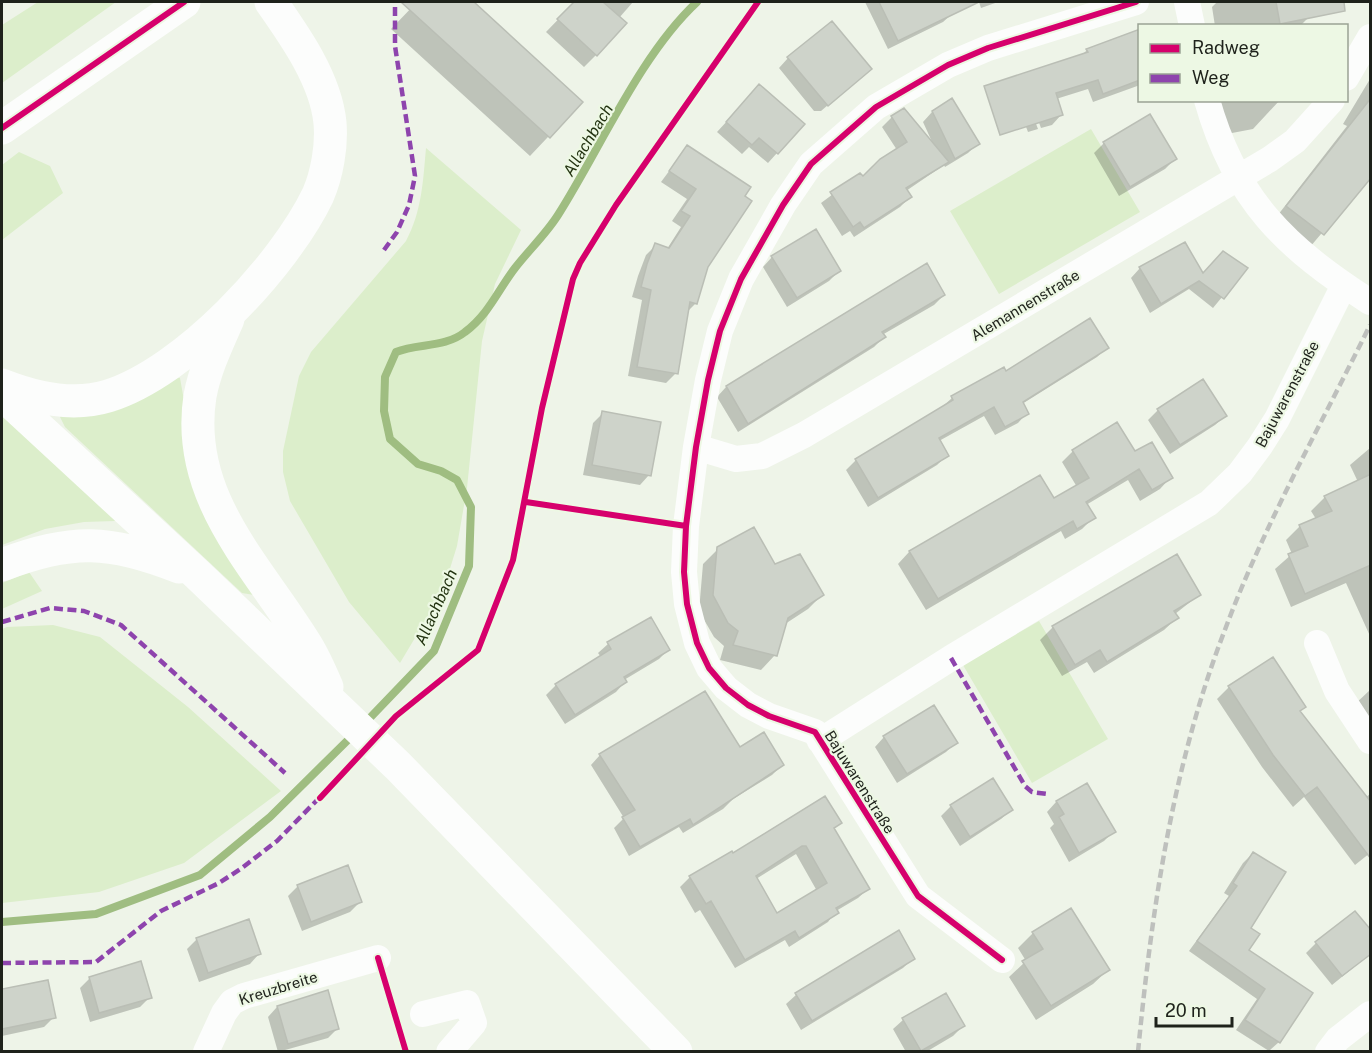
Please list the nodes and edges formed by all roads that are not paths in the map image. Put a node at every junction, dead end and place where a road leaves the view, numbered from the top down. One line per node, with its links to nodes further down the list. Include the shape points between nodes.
1 (184, 2): 10 (main road)
2 (271, 2): 14 (main road, via 298,43 326,104 330,146 318,194 309,210 278,256)
3 (1136, 2): 17 (street, Bajuwarenstraße, via 988,48 948,65 876,107 811,164 741,279 720,331)
4 (1187, 2): 5 (street)
5 (1192, 24)
6 (1371, 37): 7 (street)
7 (1348, 76)
8 (1208, 102): 11 (street, via 1215,129)
9 (1330, 102): 11 (street, Alemannenstraße, via 1295,141)
10 (2, 128)
11 (1238, 179): 12 (street, via 1286,241); 17 (street, Alemannenstraße, via 762,456 736,459)
12 (1344, 285): 13 (street); 22 (street, Bajuwarenstraße, via 1277,419 1240,473 1209,503)
13 (1371, 302)
14 (232, 311): 15 (main road, via 169,363 108,396 45,399); 21 (main road, via 209,362 200,398 200,438 208,486 229,534 307,647)
15 (2, 385)
16 (2, 394): 19 (main road)
17 (696, 447): 22 (street, Bajuwarenstraße, via 684,572 697,643 709,668 726,688 769,716 815,732)
18 (2, 565): 19 (main road, via 30,554 70,546 104,545 139,551)
19 (197, 574): 21 (main road)
20 (1317, 643): 23 (street, via 1337,691)
21 (338, 707): 30 (main road)
22 (820, 741): 25 (street, Bajuwarenstraße, via 918,896)
23 (1371, 741)
24 (378, 958): 28 (street, Kreuzbreite, via 232,1002)
25 (1002, 960)
26 (423, 1014): 29 (street, via 467,1003 474,1023)
27 (1371, 1014): 31 (street, via 1338,1039)
28 (206, 1052)
29 (449, 1052)
30 (676, 1052)
31 (1328, 1052)

